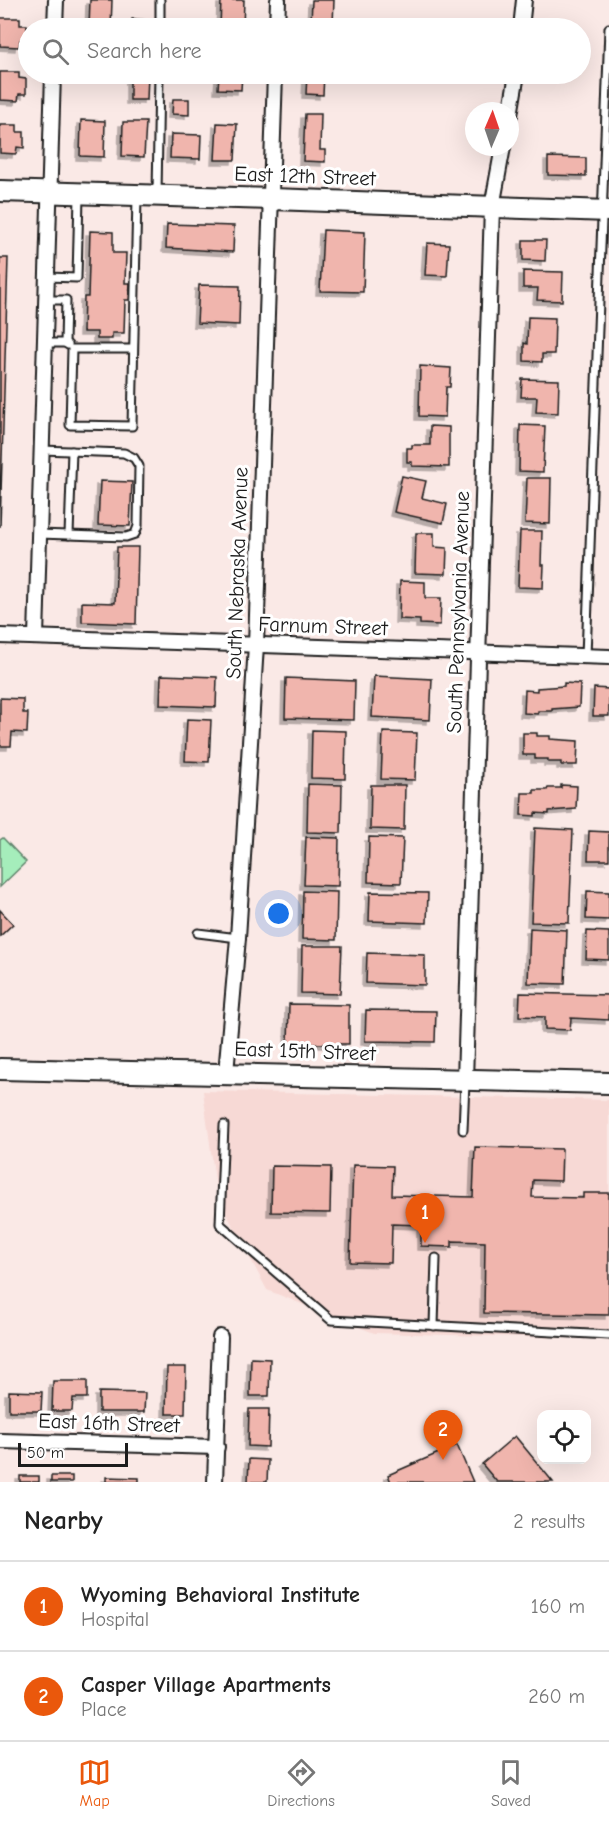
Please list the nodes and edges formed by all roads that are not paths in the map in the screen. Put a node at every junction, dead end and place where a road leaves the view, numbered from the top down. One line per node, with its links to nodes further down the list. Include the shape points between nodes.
1 (56, 0): 5 (street)
2 (160, 0): 6 (lane)
3 (278, 0): 7 (street)
4 (524, 0): 8 (street)
5 (55, 18)
6 (160, 18)
7 (277, 18)
8 (522, 18)
9 (609, 28): 23 (lane)
10 (53, 84): 17 (street)
11 (159, 84): 20 (lane)
12 (276, 84): 21 (street, South Nebraska Avenue)
13 (516, 84): 14 (street)
14 (513, 102)
15 (501, 156): 22 (street, South Pennsylvania Avenue)
16 (0, 191): 17 (street, East 12th Street)
17 (50, 192): 18 (street, East 12th Street); 24 (street)
18 (79, 193): 19 (street, East 12th Street); 24 (lane, via 77,278)
19 (137, 195): 20 (street, East 12th Street); 29 (lane)
20 (157, 195): 21 (street, East 12th Street)
21 (272, 199): 22 (street, East 12th Street); 36 (street, South Nebraska Avenue)
22 (492, 207): 23 (street, East 12th Street); 37 (street, South Pennsylvania Avenue)
23 (606, 211): 38 (lane)
24 (47, 277): 25 (street)
25 (46, 300): 26 (street); 27 (lane, via 66,300)
26 (45, 343): 27 (lane); 30 (street)
27 (65, 343): 28 (lane)
28 (72, 349): 29 (lane); 29 (lane, via 70,425 132,426)
29 (134, 349)
30 (42, 450): 31 (lane); 32 (street)
31 (72, 451): 33 (lane); 33 (lane, via 124,453 134,458 139,466 138,526 135,534 126,537)
32 (39, 534): 33 (lane); 35 (street)
33 (69, 535)
34 (0, 636): 35 (street, Farnum Street)
35 (36, 637): 36 (street, Farnum Street)
36 (256, 645): 37 (street, Farnum Street); 41 (street, South Nebraska Avenue)
37 (478, 653): 38 (street, Farnum Street); 44 (street, South Pennsylvania Avenue)
38 (586, 656): 39 (street, Farnum Street)
39 (609, 657)
40 (198, 933): 41 (lane)
41 (238, 938): 43 (street, South Nebraska Avenue)
42 (0, 1069): 43 (street, East 15th Street)
43 (226, 1073): 44 (street, East 15th Street)
44 (465, 1080): 45 (street, East 15th Street); 47 (lane)
45 (609, 1083)
46 (224, 1125): 49 (lane, via 220,1224 331,1320)
47 (463, 1130)
48 (436, 1258): 49 (lane)
49 (434, 1326): 50 (lane)
50 (609, 1335)
51 (220, 1337): 53 (street)
52 (0, 1441): 53 (street, East 16th Street)
53 (217, 1447): 54 (street)
54 (215, 1482)

